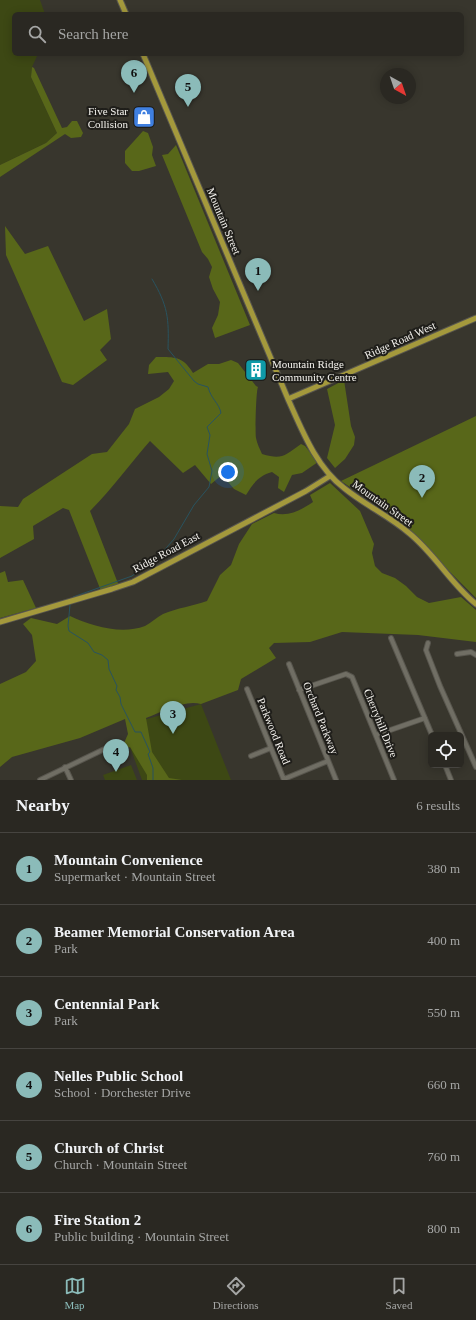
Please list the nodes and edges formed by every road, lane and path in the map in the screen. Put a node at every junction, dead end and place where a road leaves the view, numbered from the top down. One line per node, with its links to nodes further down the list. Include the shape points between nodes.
1 (120, 0): 2 (main road)
2 (125, 12)
3 (144, 56): 5 (main road, Mountain Street)
4 (476, 318): 5 (main road, Ridge Road West)
5 (288, 398): 6 (main road, Mountain Street, via 308,441)
6 (330, 476): 7 (main road, Mountain Street, via 343,488 410,533); 8 (main road, Ridge Road East, via 132,582)
7 (476, 604)
8 (0, 622)
9 (390, 638): 16 (street)
10 (428, 643): 24 (street, via 426,650)
11 (457, 654): 12 (street, via 471,652)
12 (476, 655)
13 (289, 664): 15 (street, Orchard Parkway)
14 (247, 689): 20 (street, Parkwood Road)
15 (299, 690): 18 (street, Cherryhill Drive, via 350,674); 22 (street, Orchard Parkway)
16 (425, 718): 17 (street); 18 (street)
17 (431, 732)
18 (376, 735): 30 (street, Cherryhill Drive)
19 (117, 744): 23 (street)
20 (271, 748): 21 (street); 26 (street, Parkwood Road)
21 (251, 756)
22 (328, 761): 26 (street); 29 (street, Orchard Parkway)
23 (65, 767): 27 (street); 28 (street)
24 (476, 767)
25 (446, 768): 31 (street)
26 (284, 779)
27 (40, 780)
28 (71, 780)
29 (336, 780)
30 (394, 780)
31 (451, 780)

